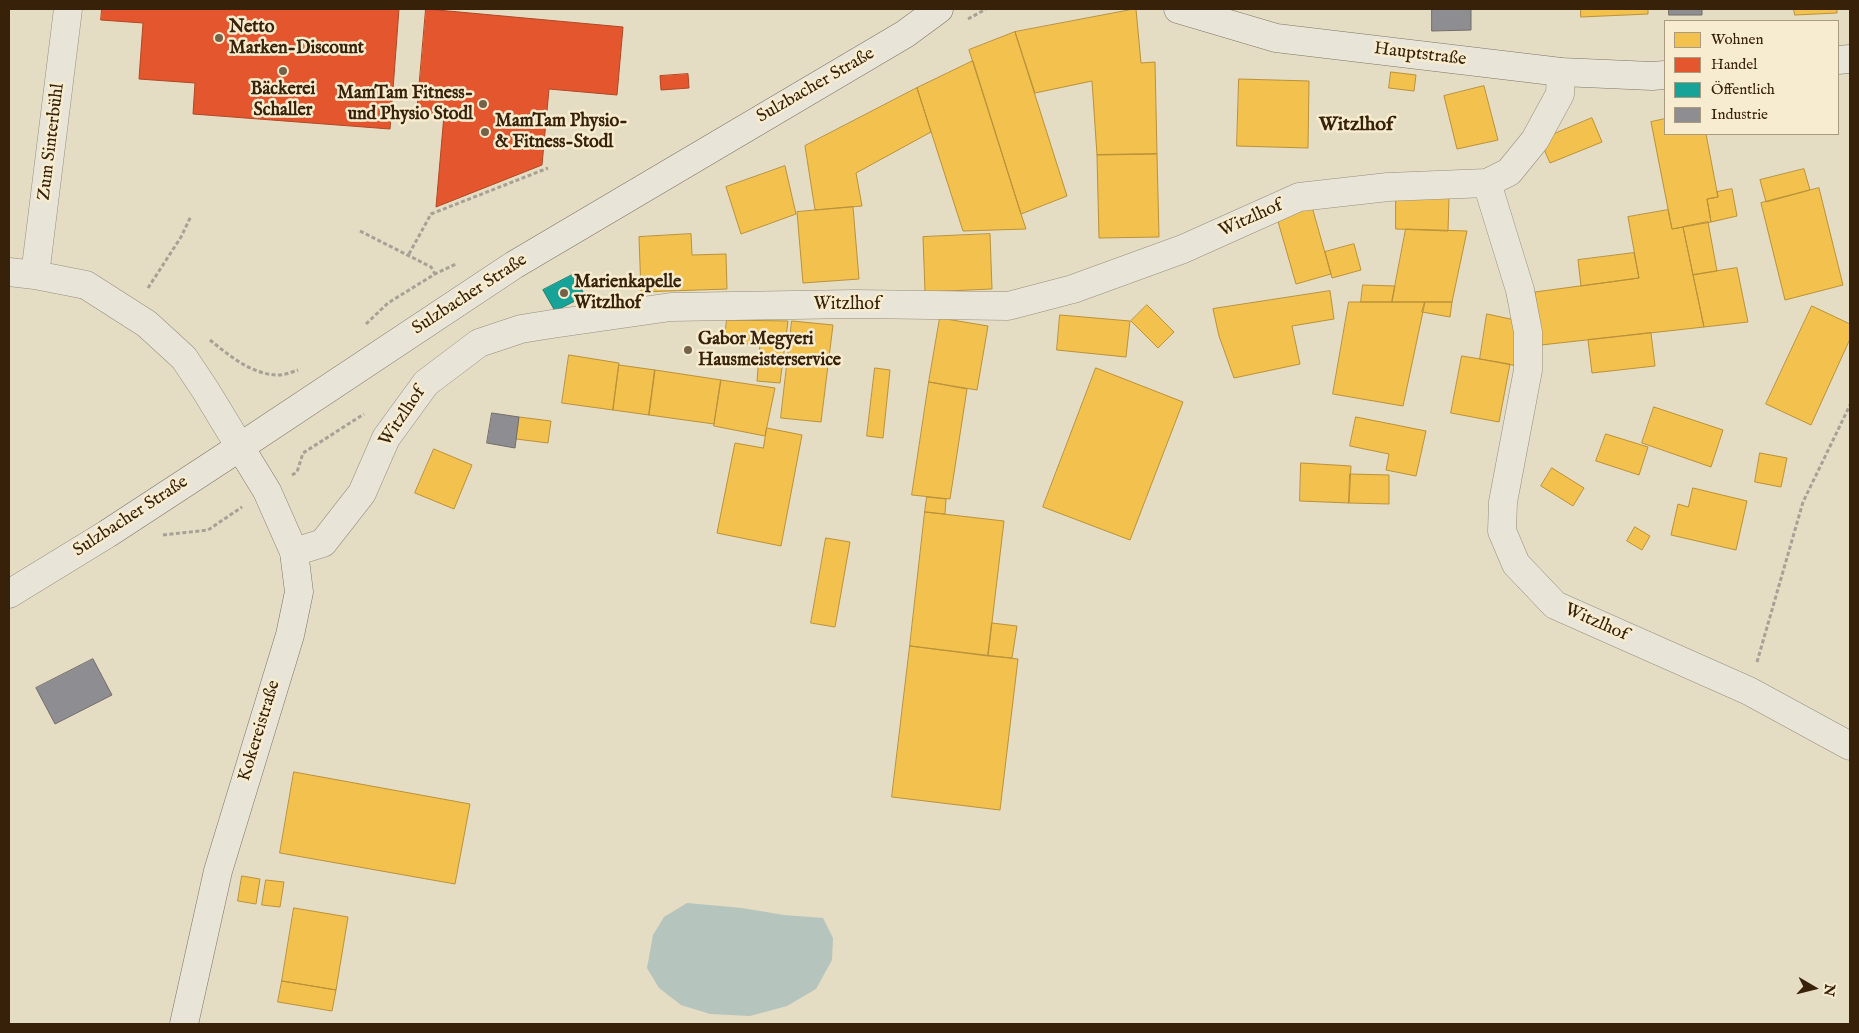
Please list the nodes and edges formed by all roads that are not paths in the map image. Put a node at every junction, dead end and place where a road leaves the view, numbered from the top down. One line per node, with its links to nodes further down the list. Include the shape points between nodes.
1 (68, 9): 7 (street, Zum Sinterbühl)
2 (939, 9): 8 (street, Sulzbacher Straße, via 905,34 514,265)
3 (1178, 9): 4 (street, Hauptstraße, via 1276,38)
4 (1561, 72): 5 (street, Hauptstraße); 6 (street, Witzlhof, via 1560,94 1535,140 1510,172)
5 (1664, 75)
6 (1487, 183): 9 (street, Witzlhof, via 1388,187 1298,198 1183,249 1073,289 1008,306 671,307 513,332 479,343 426,383 386,438 362,493 329,536 323,543); 11 (street, Witzlhof, via 1520,290 1528,332 1528,370 1503,502 1502,531 1516,564 1555,606 1749,691)
7 (22, 273): 8 (street, Kokereistraße, via 86,285 147,324 184,358)
8 (240, 447): 9 (street, Kokereistraße, via 267,490); 10 (street, Sulzbacher Straße)
9 (294, 552): 12 (street, Kokereistraße, via 298,592 290,635 218,871)
10 (9, 594)
11 (1850, 746)
12 (184, 1024)

